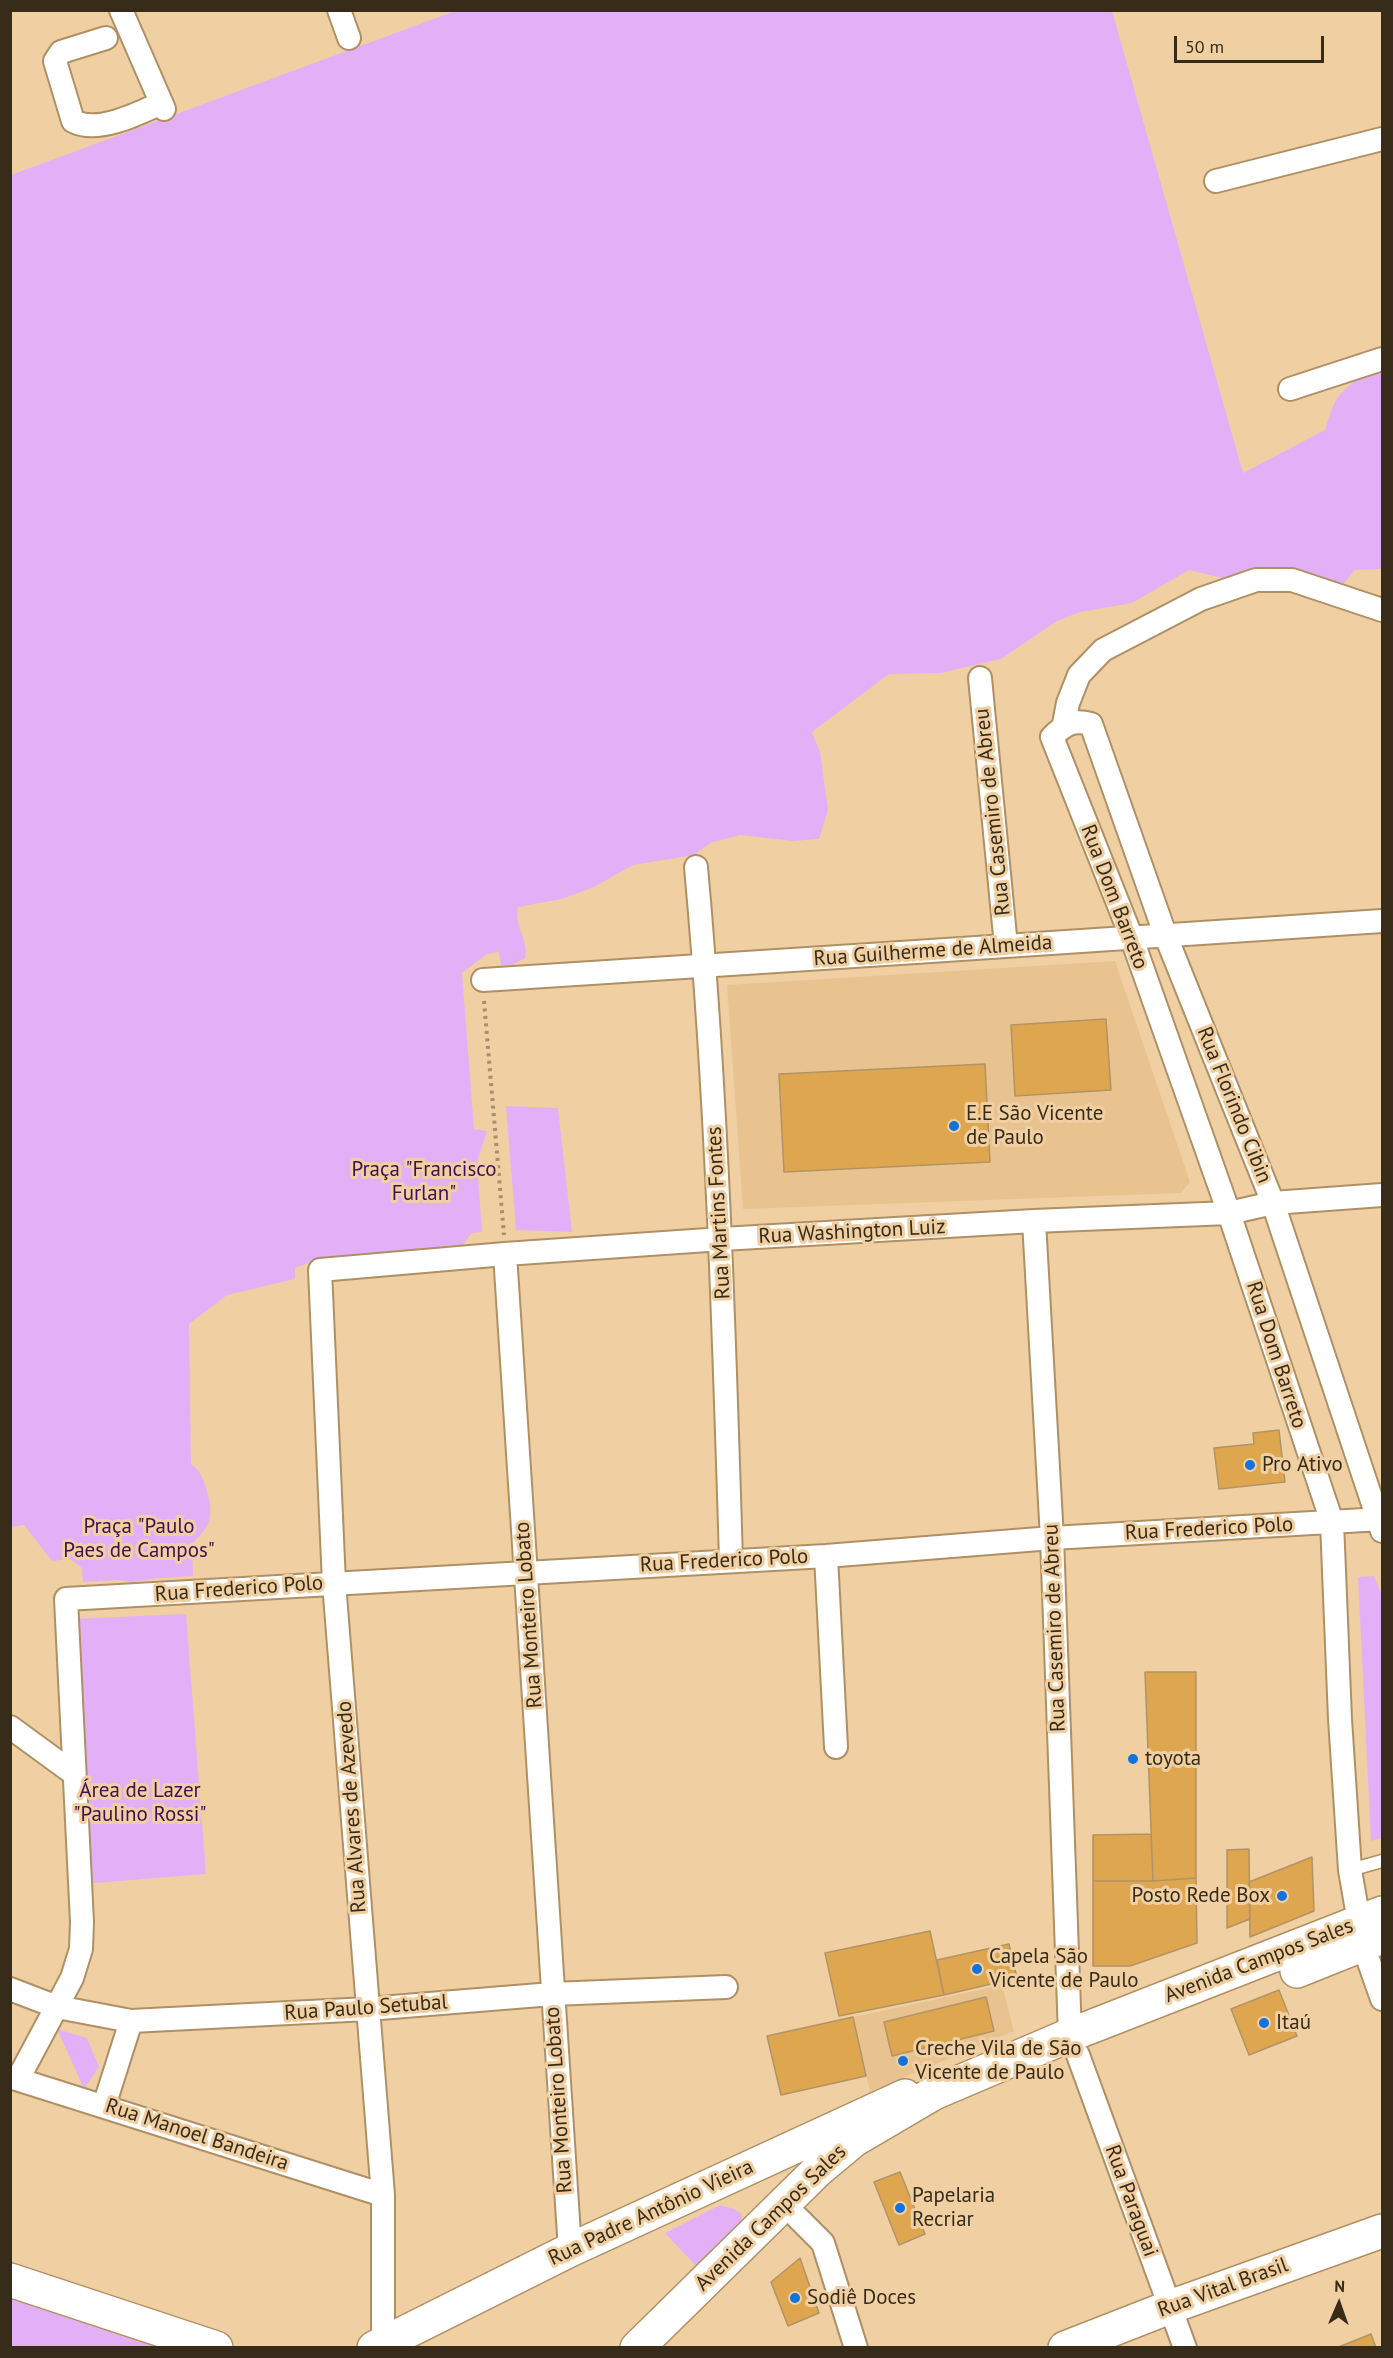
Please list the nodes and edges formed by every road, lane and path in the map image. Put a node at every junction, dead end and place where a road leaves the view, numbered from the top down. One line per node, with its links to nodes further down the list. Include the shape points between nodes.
1 (121, 10): 3 (street, via 162,106 94,127 82,126 73,121 55,61 61,52)
2 (339, 10): 4 (street)
3 (106, 38)
4 (349, 38)
5 (1383, 139): 6 (street)
6 (1216, 181)
7 (1383, 359): 8 (street)
8 (1290, 389)
9 (1383, 610): 11 (street, via 1292,580 1256,580 1200,599 1103,650 1079,675)
10 (980, 678): 16 (street, Rua Casemiro de Abreu)
11 (1058, 730): 14 (street, Rua Florindo Cibin, via 1078,721 1091,724); 15 (street, Rua Dom Barreto)
12 (696, 867): 17 (street, Rua Martins Fontes)
13 (1383, 921): 14 (street, Rua Guilherme de Almeida)
14 (1165, 934): 15 (street, Rua Guilherme de Almeida); 20 (street, Rua Florindo Cibin)
15 (1131, 936): 16 (street, Rua Guilherme de Almeida); 21 (street, Rua Dom Barreto)
16 (1006, 946): 17 (street, Rua Guilherme de Almeida)
17 (705, 968): 18 (street, Rua Guilherme de Almeida); 23 (street, Rua Martins Fontes)
18 (483, 980): 24 (path)
19 (1383, 1195): 20 (street, Rua Washington Luiz)
20 (1273, 1203): 21 (street, Rua Washington Luiz); 27 (street, Rua Florindo Cibin)
21 (1229, 1213): 22 (street, Rua Washington Luiz); 26 (street, Rua Dom Barreto)
22 (1034, 1221): 23 (street, Rua Washington Luiz); 28 (street, Rua Casemiro de Abreu)
23 (722, 1239): 24 (street, Rua Washington Luiz); 30 (street, Rua Martins Fontes)
24 (505, 1254): 25 (street, Rua Washington Luiz); 31 (street, Rua Monteiro Lobato)
25 (320, 1270): 32 (street, Rua Alvares de Azevedo)
26 (1332, 1522): 27 (street, Rua Frederico Polo); 28 (street, Rua Frederico Polo); 37 (street, Rua Dom Barreto)
27 (1381, 1523)
28 (1052, 1538): 29 (street, Rua Frederico Polo); 46 (street, Rua Casemiro de Abreu)
29 (826, 1556): 30 (street, Rua Frederico Polo); 34 (street)
30 (731, 1560): 31 (street, Rua Frederico Polo)
31 (527, 1571): 32 (street, Rua Frederico Polo); 41 (street, Rua Monteiro Lobato)
32 (334, 1583): 35 (street, Rua Frederico Polo, via 66,1599); 44 (street, Rua Alvares de Azevedo)
33 (10, 1727): 35 (street)
34 (836, 1747)
35 (73, 1773): 43 (street, via 81,1949)
36 (1383, 1861): 37 (lane)
37 (1350, 1870): 38 (street, Rua Dom Barreto)
38 (1371, 1929): 42 (street, Rua Dom Barreto); 46 (main road, Avenida Campos Sales)
39 (726, 1987): 41 (street, Rua Paulo Setubal)
40 (10, 1989): 43 (street, Rua Paulo Setubal)
41 (552, 1994): 44 (street, Rua Paulo Setubal); 53 (street, Rua Monteiro Lobato)
42 (1383, 1999)
43 (57, 2007): 45 (street, Rua Paulo Setubal); 47 (street)
44 (368, 2009): 45 (street, Rua Paulo Setubal); 50 (street, Rua Alvares de Azevedo)
45 (131, 2021): 49 (street)
46 (1074, 2045): 48 (main road, Avenida Campos Sales); 51 (main road, Avenida Campos Sales, via 873,2153); 55 (street, Rua Paraguai)
47 (14, 2078): 49 (street, Rua Manoel Bandeira)
48 (934, 2093): 53 (main road, Rua Padre Antônio Vieira, via 904,2096); 58 (main road, Avenida Campos Sales, via 854,2140 818,2169)
49 (104, 2106): 50 (street, Rua Manoel Bandeira)
50 (383, 2195): 56 (street, Rua Alvares de Azevedo)
51 (797, 2217): 59 (main road, Avenida Campos Sales); 60 (street, via 823,2243)
52 (1383, 2231): 55 (main road, Rua Vital Brasil)
53 (570, 2250): 56 (main road, Rua Padre Antônio Vieira)
54 (10, 2280): 57 (main road)
55 (1170, 2307): 61 (main road, Rua Vital Brasil); 62 (street, Rua Paraguai)
56 (378, 2345)
57 (216, 2348)
58 (637, 2348)
59 (663, 2348)
60 (856, 2348)
61 (1065, 2348)
62 (1185, 2348)

